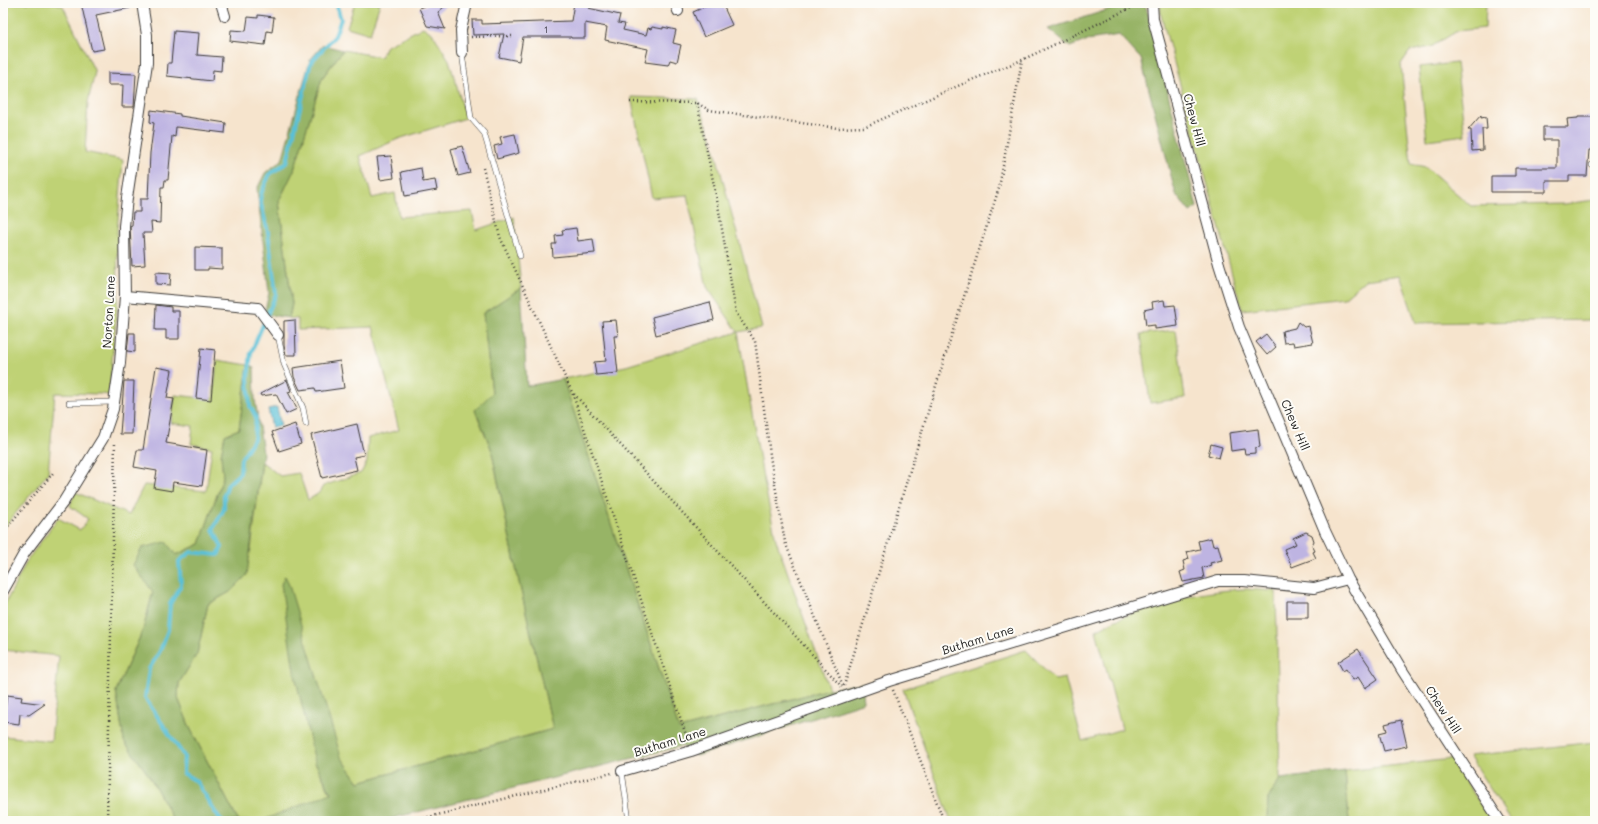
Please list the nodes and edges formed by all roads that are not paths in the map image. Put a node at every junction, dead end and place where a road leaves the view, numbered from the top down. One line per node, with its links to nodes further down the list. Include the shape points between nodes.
1 (142, 3): 8 (street, Norton Lane, via 147,63 124,226)
2 (222, 3): 5 (street)
3 (467, 3): 6 (street, via 461,30)
4 (1152, 3): 13 (street, Chew Hill, via 1153,19 1217,256 1239,327 1325,531)
5 (225, 16)
6 (462, 53): 7 (lane, via 471,118 484,133)
7 (520, 256)
8 (124, 296): 9 (street, via 258,308); 10 (street, Norton Lane, via 120,362)
9 (278, 335): 12 (lane, via 284,364 304,408)
10 (114, 402): 11 (lane); 14 (street, Norton Lane, via 103,438 64,501 26,552)
11 (69, 403)
12 (306, 424)
13 (1348, 579): 15 (street, Butham Lane, via 1314,588 1218,581 889,681 845,692 692,751); 17 (street, Chew Hill, via 1402,670)
14 (3, 591)
15 (622, 771): 16 (lane)
16 (629, 821)
17 (1500, 821)

